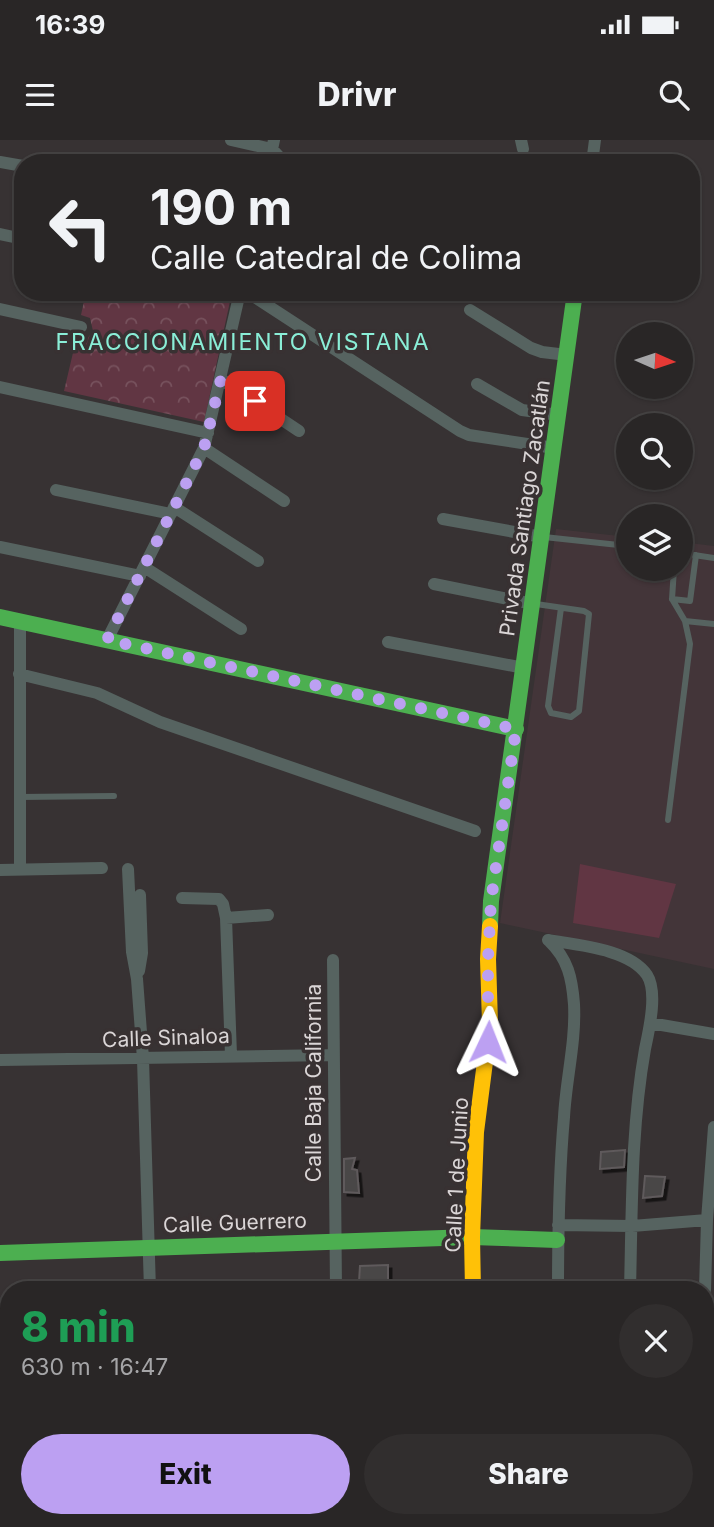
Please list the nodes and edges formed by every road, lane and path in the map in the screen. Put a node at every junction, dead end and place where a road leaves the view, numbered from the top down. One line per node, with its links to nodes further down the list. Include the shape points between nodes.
1 (231, 140): 2 (street)
2 (273, 144)
3 (238, 301): 10 (street)
4 (261, 301): 17 (street, via 460,431)
5 (572, 301): 9 (street, Privada Santiago Zacatlán)
6 (0, 309): 8 (street)
7 (470, 310): 9 (street, via 531,348)
8 (81, 327)
9 (566, 355): 13 (street, Privada Santiago Zacatlán)
10 (221, 379): 14 (street); 15 (street)
11 (477, 384): 13 (street, via 522,410)
12 (0, 387): 15 (street)
13 (559, 415): 17 (street, Privada Santiago Zacatlán)
14 (299, 431)
15 (208, 433): 16 (street)
16 (204, 448): 19 (street); 20 (street)
17 (554, 448): 22 (street, Privada Santiago Zacatlán)
18 (56, 490): 20 (street)
19 (284, 501)
20 (173, 511): 28 (street); 29 (street)
21 (443, 519): 22 (street)
22 (542, 537): 23 (lane); 33 (street, Privada Santiago Zacatlán)
23 (616, 545)
24 (0, 547): 29 (street)
25 (693, 555): 26 (lane)
26 (696, 555): 27 (lane); 32 (lane, via 690,601)
27 (714, 558)
28 (258, 561)
29 (142, 572): 39 (street); 40 (street)
30 (673, 581): 32 (lane)
31 (434, 584): 33 (street)
32 (672, 599): 36 (lane)
33 (533, 604): 34 (lane); 42 (street, Privada Santiago Zacatlán)
34 (561, 608): 34 (lane, via 584,611 590,619 579,711 571,716 551,713 548,706)
35 (0, 617): 37 (street)
36 (685, 621): 38 (lane); 47 (lane, via 690,662)
37 (20, 622): 40 (street); 43 (street)
38 (714, 624)
39 (241, 629)
40 (107, 640): 44 (street)
41 (388, 642): 42 (street)
42 (524, 668): 44 (street, Privada Santiago Zacatlán)
43 (19, 674): 46 (street); 48 (street, via 97,693 160,722)
44 (516, 729): 69 (street, Calle 1 de Junio, via 491,901 490,1023 476,1132)
45 (114, 796): 46 (lane)
46 (20, 797): 50 (street)
47 (668, 820)
48 (475, 831)
49 (102, 868): 50 (street)
50 (20, 869): 52 (street)
51 (128, 869): 58 (street)
52 (0, 870)
53 (141, 895): 58 (street, via 142,953)
54 (182, 898): 56 (street, via 219,899)
55 (268, 915): 56 (street)
56 (226, 918): 61 (street)
57 (333, 960): 62 (street, Calle Baja California)
58 (137, 979): 63 (street)
59 (650, 1023): 60 (street); 67 (street, via 639,1084); 68 (street, via 652,988 636,963 604,950 548,940 562,953 574,1002)
60 (714, 1034)
61 (231, 1055): 62 (street, Calle Sinaloa); 63 (street, Calle Sinaloa)
62 (333, 1055): 70 (street, Calle Baja California)
63 (143, 1059): 64 (street, Calle Sinaloa); 71 (street)
64 (0, 1060)
65 (714, 1127): 66 (street)
66 (707, 1220): 67 (street); 78 (street)
67 (632, 1226): 68 (street); 77 (street)
68 (558, 1233): 69 (street, Calle Guerrero); 76 (street)
69 (472, 1237): 70 (street, Calle Guerrero); 75 (street, Calle 1 de Junio)
70 (335, 1240): 71 (street, Calle Guerrero); 74 (street, Calle Baja California)
71 (149, 1248): 72 (street, Calle Guerrero); 73 (street)
72 (0, 1252)
73 (150, 1281)
74 (336, 1281)
75 (473, 1281)
76 (558, 1281)
77 (630, 1281)
78 (705, 1281)

